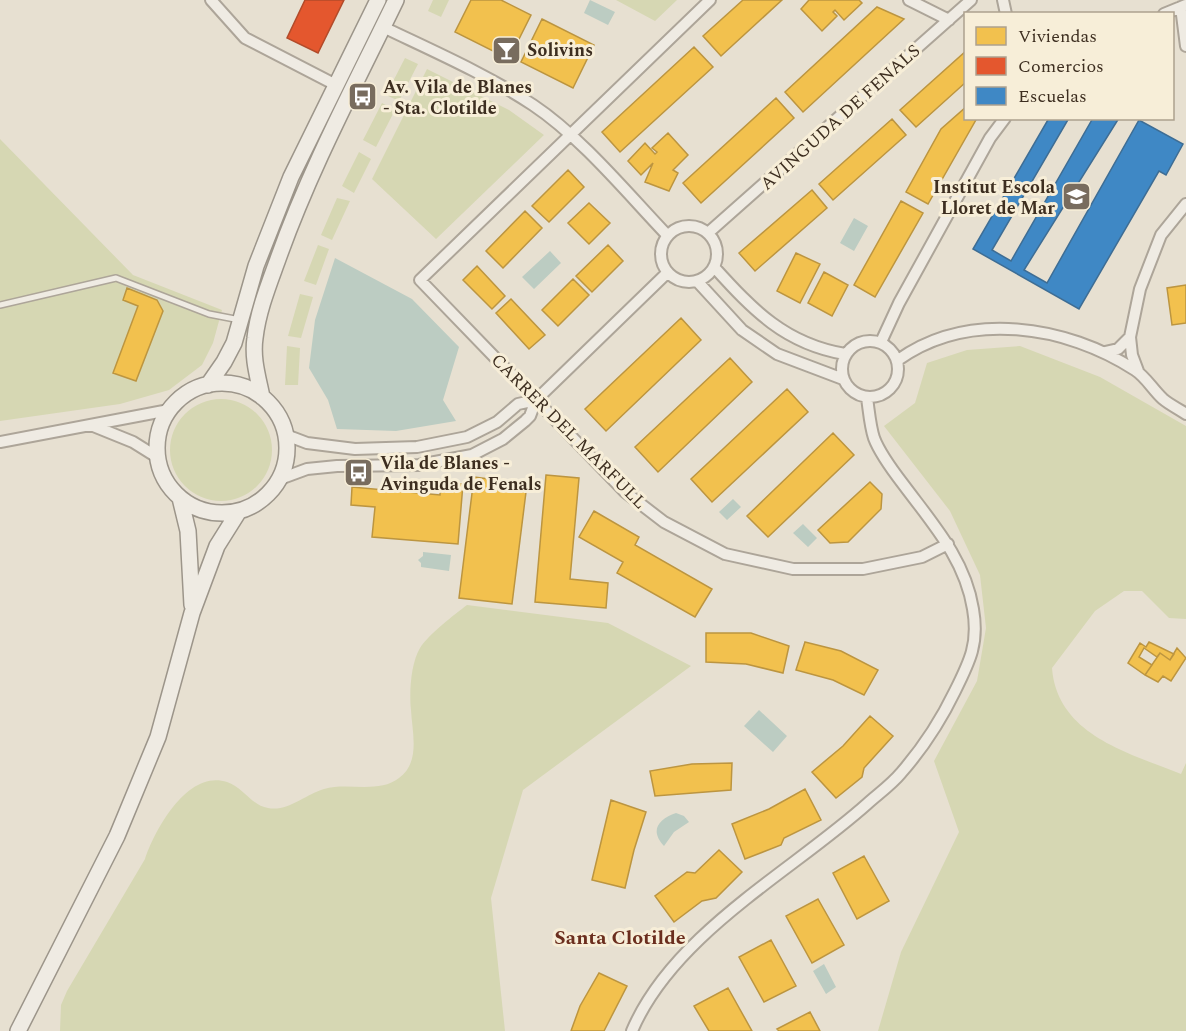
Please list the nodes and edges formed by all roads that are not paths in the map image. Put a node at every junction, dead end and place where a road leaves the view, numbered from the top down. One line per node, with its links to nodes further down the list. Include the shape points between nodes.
1 (211, 0): 12 (street, via 245,38)
2 (378, 0): 12 (main road)
3 (396, 0): 10 (main road)
4 (710, 0): 14 (street)
5 (909, 0): 9 (street)
6 (971, 0): 9 (street, AVINGUDA DE FENALS)
7 (1183, 6): 8 (street); 11 (street)
8 (1169, 12)
9 (949, 20): 16 (street, AVINGUDA DE FENALS)
10 (383, 27): 14 (street, via 486,78 533,106); 31 (main road, via 308,184 265,298 254,348)
11 (1186, 46)
12 (336, 85): 22 (main road, via 275,214)
13 (1004, 120): 24 (street, via 933,241)
14 (570, 135): 17 (street); 33 (street, CARRER DEL MARFULL, via 420,280)
15 (1186, 204): 23 (street, via 1161,235 1140,289)
16 (708, 233): 17 (street, via 683,226); 18 (street, via 717,249)
17 (668, 235): 19 (street, via 660,250)
18 (714, 267): 20 (street); 26 (street, via 765,320 793,338)
19 (667, 273): 20 (street, via 681,282); 33 (street)
20 (697, 281): 29 (street, via 742,330 777,354)
21 (0, 305): 22 (lane, via 116,278 209,314)
22 (241, 320): 30 (main road, via 229,352)
23 (1130, 337): 25 (street, via 1118,349); 28 (street)
24 (881, 342): 26 (street, via 868,340 853,345); 27 (street, via 893,350)
25 (1106, 352): 27 (street, via 1045,332 1006,329 949,336 914,349); 28 (street)
26 (845, 354): 29 (street, via 841,366)
27 (898, 360): 32 (street, via 897,382 885,394)
28 (1138, 371): 35 (street, via 1164,399)
29 (843, 379): 32 (street, via 853,393)
30 (208, 384): 31 (main road, via 246,387); 34 (main road, via 189,392)
31 (262, 397): 37 (main road, via 279,416)
32 (867, 398): 43 (street, via 874,438)
33 (536, 400): 37 (street, via 518,404 497,422 467,437 417,447 355,449 308,443); 40 (street, via 525,421 503,439 472,455 419,465 307,469); 43 (street, CARRER DEL MARFULL, via 625,492 664,522 725,554 793,569 863,569 922,557)
34 (169, 410): 36 (street); 39 (main road, via 158,435)
35 (1186, 414)
36 (91, 424): 38 (street); 39 (street)
37 (286, 435): 40 (main road, via 287,457)
38 (0, 442)
39 (157, 457): 41 (main road, via 163,477)
40 (280, 479): 42 (main road, via 265,498)
41 (180, 498): 42 (main road, via 208,512); 44 (main road, via 188,531)
42 (239, 512): 44 (main road, via 217,546)
43 (948, 544): 46 (street, via 968,587 976,639 943,716 900,774 844,825 758,890 687,951 656,989)
44 (192, 613): 45 (main road, via 158,737 117,836)
45 (18, 1031)
46 (632, 1031)

